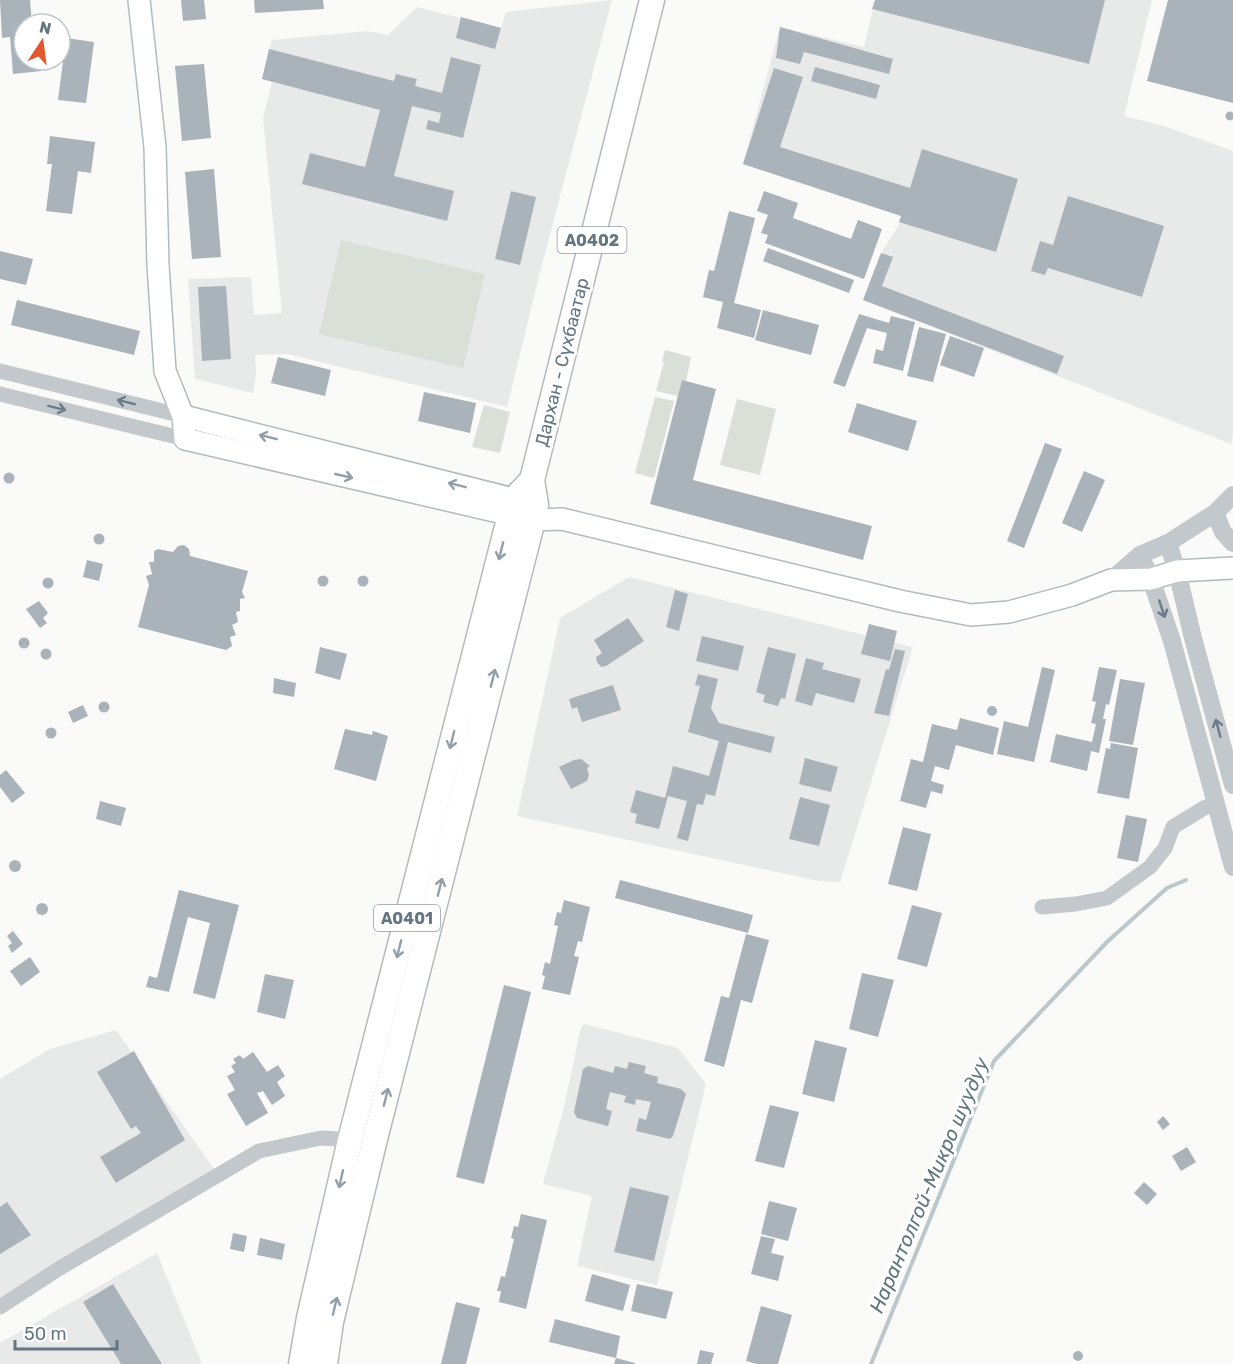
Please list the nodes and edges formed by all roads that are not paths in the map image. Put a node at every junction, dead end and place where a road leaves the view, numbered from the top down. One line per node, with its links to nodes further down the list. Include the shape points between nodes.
1 (139, 0): 5 (main road, via 155,147 165,371)
2 (652, 0): 7 (highway, Дархан - Сүхбаатар / A0402)
3 (0, 371): 5 (street, one-way to 3)
4 (0, 394): 6 (street, one-way to 6)
5 (183, 416): 6 (main road); 9 (main road, one-way to 5)
6 (185, 439): 9 (main road, one-way to 9)
7 (532, 480): 9 (highway, A0401)
8 (1233, 495): 10 (street)
9 (523, 510): 17 (main road, via 971,615 1010,612); 22 (highway, A0401, one-way to 22); 23 (highway, A0401, one-way to 9)
10 (1215, 513): 11 (street); 12 (street)
11 (1168, 543): 13 (street); 15 (street)
12 (1233, 543)
13 (1140, 555): 16 (street); 17 (street)
14 (1233, 568): 15 (main road)
15 (1177, 571): 16 (main road); 18 (street, one-way to 15)
16 (1152, 579): 17 (main road); 19 (street, one-way to 19)
17 (1111, 580)
18 (1233, 785)
19 (1216, 803): 20 (street); 21 (street, via 1173,827 1165,848 1150,867 1107,898)
20 (1233, 867)
21 (1042, 907)
22 (350, 1140): 23 (street); 24 (street, via 321,1138 259,1151); 25 (highway, A0401, one-way to 25)
23 (374, 1143): 26 (highway, A0401, one-way to 23, via 331,1323)
24 (0, 1307)
25 (301, 1364)
26 (325, 1364)

